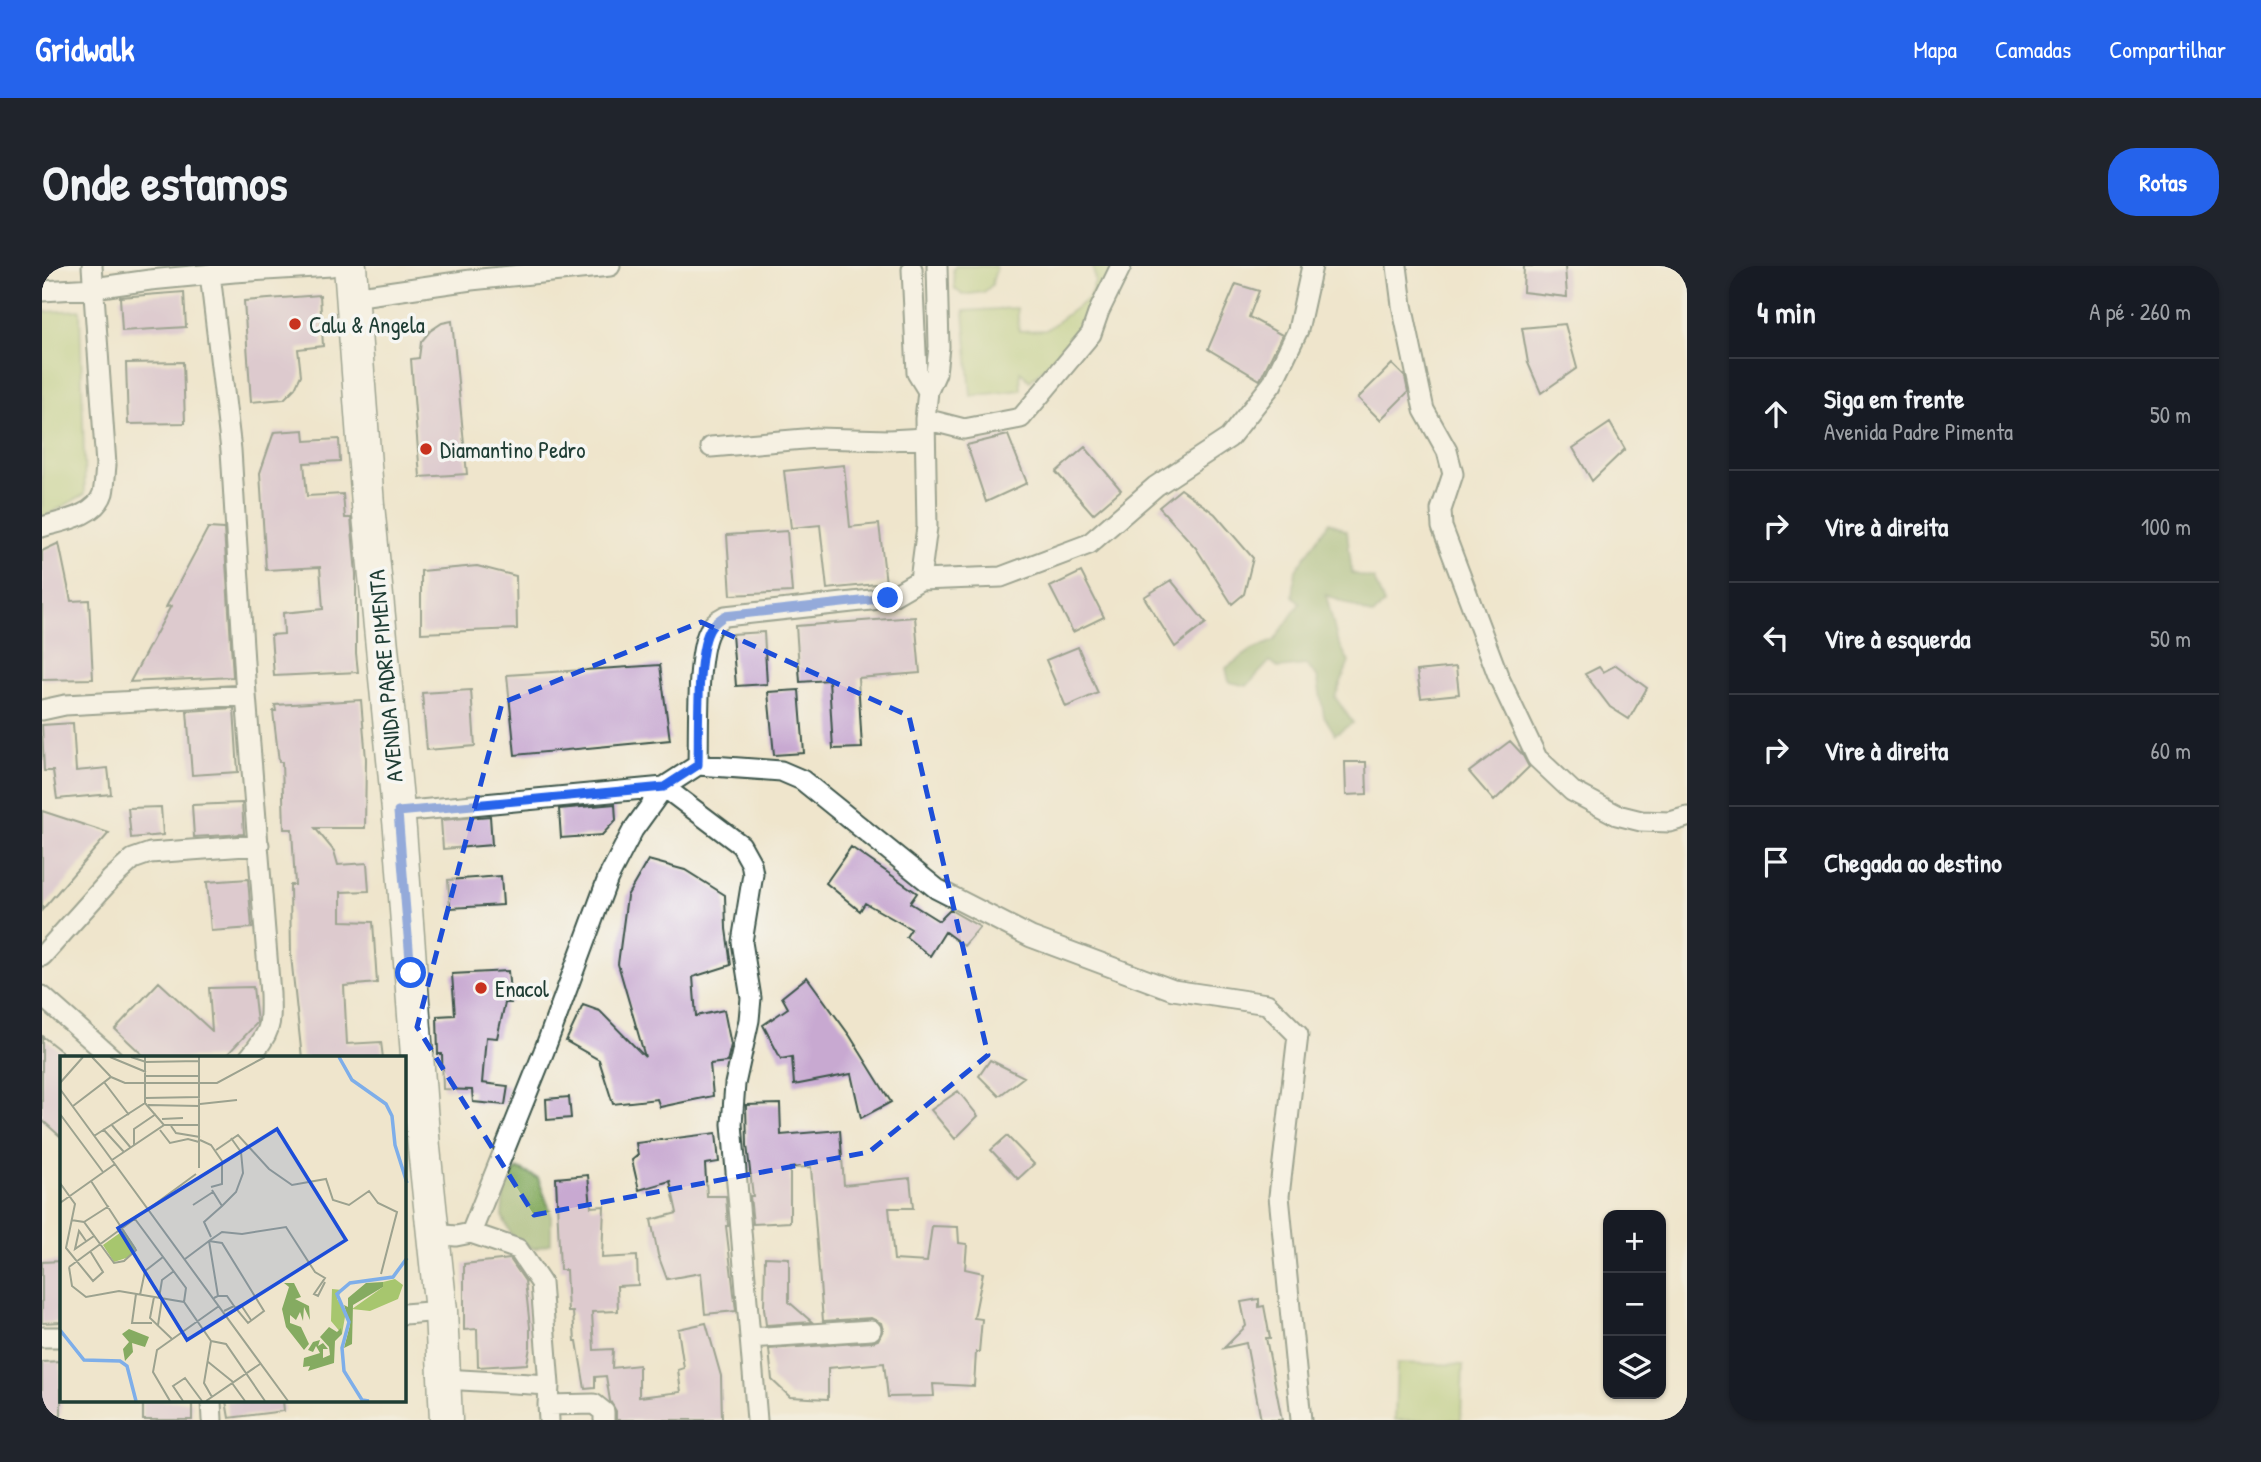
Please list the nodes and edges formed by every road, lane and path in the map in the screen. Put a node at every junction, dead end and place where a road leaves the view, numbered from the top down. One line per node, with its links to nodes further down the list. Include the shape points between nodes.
1 (92, 266): 11 (street)
2 (331, 266): 10 (street)
3 (351, 266): 13 (main road, AVENIDA PADRE PIMENTA)
4 (610, 266): 13 (street)
5 (937, 266): 9 (street); 14 (street, via 939,347)
6 (1121, 266): 15 (street, via 1091,334 1021,418 964,429)
7 (1312, 266): 18 (street, via 1298,330 1272,384 1230,438 1156,486 1089,544 1001,577)
8 (1397, 266): 24 (street, via 1424,410 1447,451 1452,474 1441,510 1442,527 1499,678 1537,758 1572,792 1617,815 1670,822)
9 (906, 268): 14 (street, via 917,373)
10 (210, 274): 11 (street); 19 (street, via 231,450)
11 (94, 288): 12 (street); 17 (street, via 106,465 102,494 96,505 78,517)
12 (42, 291)
13 (353, 297): 23 (main road, AVENIDA PADRE PIMENTA)
14 (928, 391): 15 (street)
15 (925, 429): 16 (street, via 889,440 816,438); 18 (street, via 927,527)
16 (711, 447)
17 (42, 527)
18 (920, 580): 21 (street, via 888,598 724,616 717,621 709,630 702,655)
19 (246, 695): 20 (street); 25 (street)
20 (42, 710)
21 (698, 765): 22 (street); 46 (street, via 781,771 802,780 949,895 1031,937 1173,989 1267,1004 1298,1035 1279,1196)
22 (664, 787): 23 (street); 30 (street, via 633,830 608,878); 37 (street, via 741,845 753,874 742,942 751,998 732,1124)
23 (398, 812): 31 (main road, AVENIDA PADRE PIMENTA)
24 (1687, 817)
25 (259, 845): 26 (street, via 150,853 133,859); 29 (street, via 271,1023)
26 (42, 956)
27 (43, 998): 28 (street)
28 (110, 1056)
29 (251, 1056)
30 (471, 1233): 31 (street); 39 (street, via 518,1249 541,1283)
31 (433, 1234): 32 (main road, AVENIDA PADRE PIMENTA)
32 (441, 1311): 33 (street); 38 (main road, AVENIDA PADRE PIMENTA)
33 (406, 1314)
34 (871, 1329): 37 (street)
35 (42, 1337): 36 (street)
36 (60, 1337)
37 (750, 1338): 45 (street)
38 (444, 1379): 39 (street); 43 (main road, AVENIDA PADRE PIMENTA)
39 (549, 1385): 41 (street)
40 (211, 1402): 42 (street)
41 (548, 1413): 44 (street, via 594,1404 604,1412)
42 (212, 1420)
43 (446, 1420)
44 (604, 1420)
45 (757, 1420)
46 (1301, 1420)

